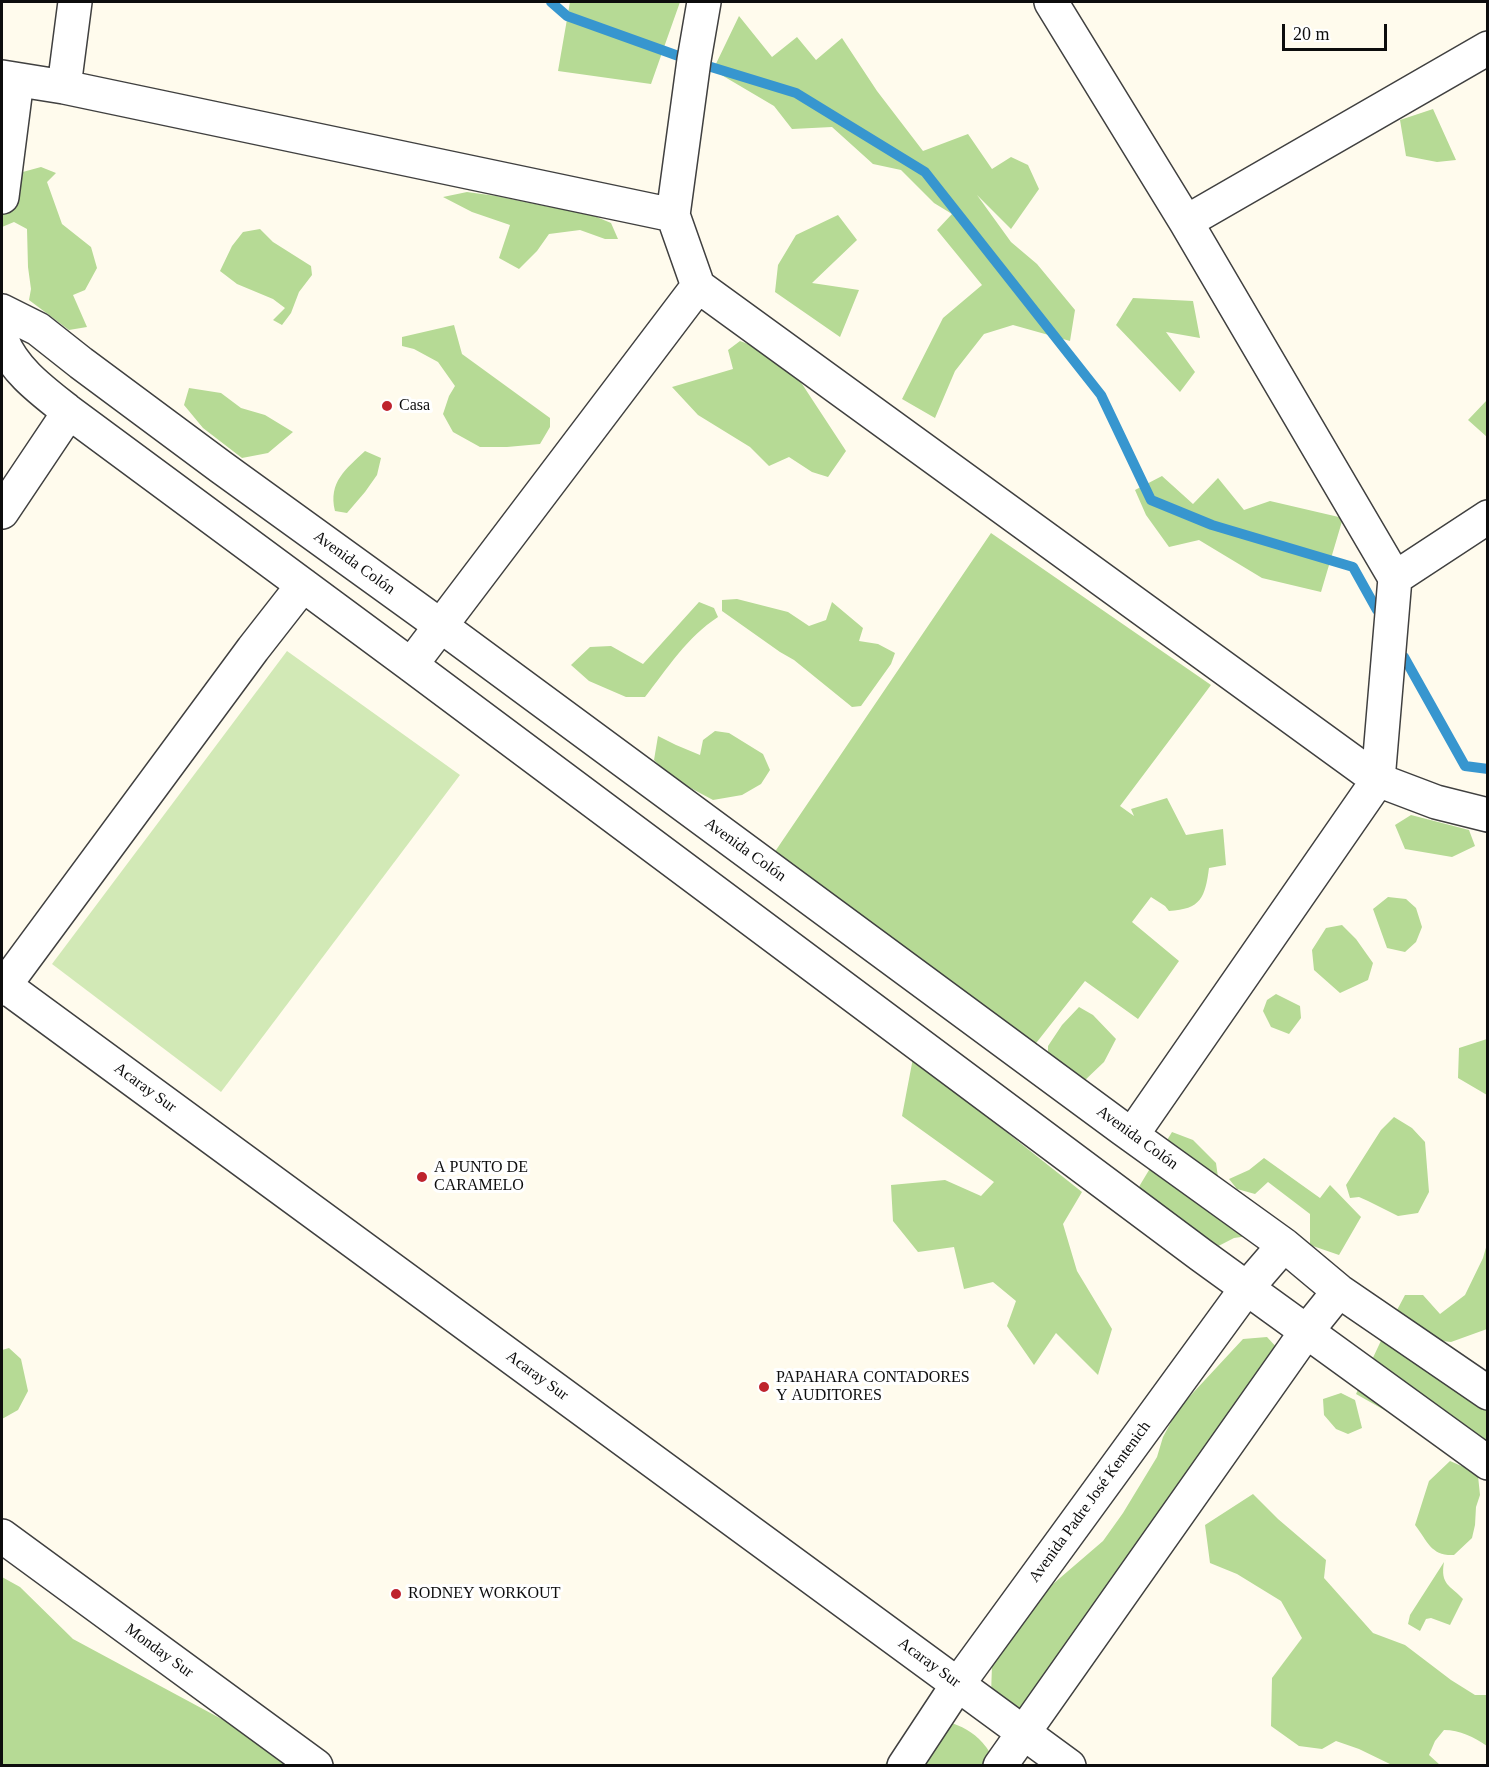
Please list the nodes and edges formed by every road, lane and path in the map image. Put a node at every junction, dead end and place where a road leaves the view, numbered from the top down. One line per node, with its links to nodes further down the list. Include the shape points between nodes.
1 (75, 2): 6 (street)
2 (704, 2): 8 (street)
3 (1052, 2): 9 (street)
4 (1488, 48): 9 (street)
5 (9, 78): 6 (street); 7 (street)
6 (64, 87): 8 (street)
7 (2, 197)
8 (673, 216): 10 (street)
9 (1186, 222): 16 (street)
10 (698, 286): 18 (street); 20 (street)
11 (2, 311): 18 (street, Avenida Colón, via 38,329)
12 (2, 340): 13 (street, via 7,354 30,380)
13 (69, 412): 14 (street); 17 (street)
14 (2, 512)
15 (1488, 517): 16 (street)
16 (1395, 578): 20 (street)
17 (303, 585): 19 (street); 22 (street)
18 (441, 626): 19 (street); 23 (street, Avenida Colón)
19 (411, 665): 25 (street)
20 (1378, 780): 21 (street, via 1436,802); 23 (street)
21 (1488, 815)
22 (3, 987): 31 (street, Acaray Sur)
23 (1132, 1135): 24 (street, Avenida Colón)
24 (1284, 1245): 25 (street, Avenida Padre José Kentenich); 26 (street, Avenida Colón)
25 (1246, 1288): 27 (street); 31 (street, Avenida Padre José Kentenich)
26 (1339, 1291): 27 (street); 28 (street, Avenida Colón)
27 (1306, 1332): 29 (street); 32 (street)
28 (1488, 1393)
29 (1488, 1463)
30 (2, 1536): 33 (street, Monday Sur)
31 (958, 1684): 32 (street, Acaray Sur); 34 (street, Avenida Padre José Kentenich)
32 (1024, 1732): 35 (street); 36 (street, Acaray Sur)
33 (316, 1766)
34 (904, 1766)
35 (1000, 1766)
36 (1069, 1766)

